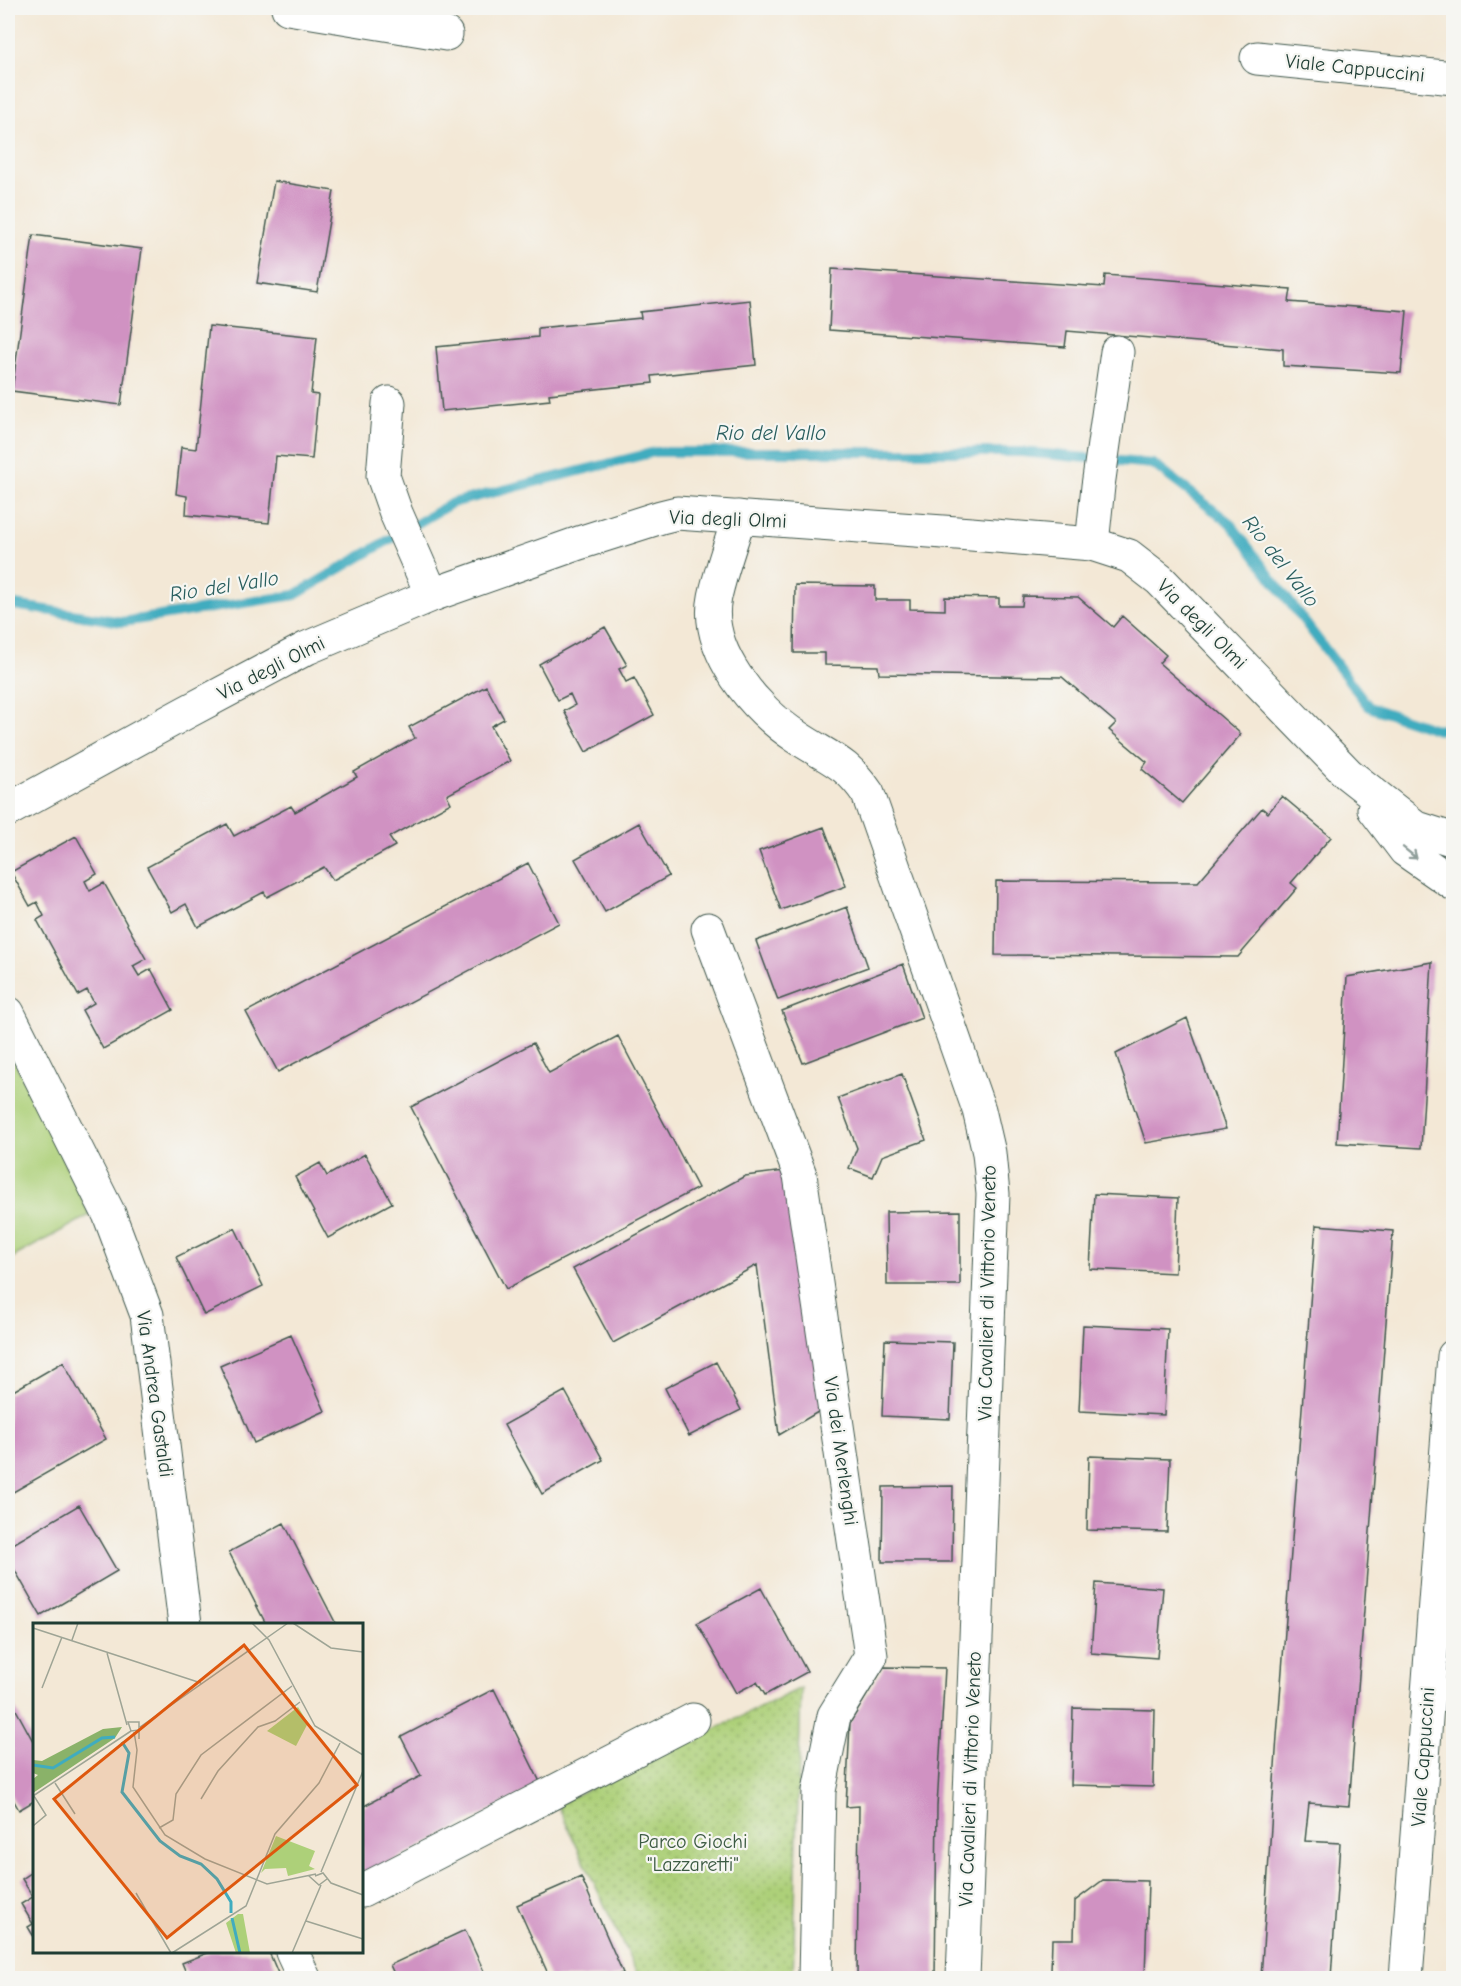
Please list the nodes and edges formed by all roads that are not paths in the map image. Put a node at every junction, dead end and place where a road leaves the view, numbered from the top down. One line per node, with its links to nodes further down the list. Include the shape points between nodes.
1 (288, 8): 2 (street)
2 (446, 34)
3 (1257, 57): 4 (street, Viale Cappuccini)
4 (1454, 78)
5 (1117, 351): 8 (street)
6 (389, 403): 9 (street, via 383,476)
7 (740, 518): 8 (street, Via degli Olmi); 9 (street, Via degli Olmi, via 678,513 661,517); 24 (street, Via Cavalieri di Vittorio Veneto, via 715,598 714,621 720,646 753,699 787,730 843,764 868,794 979,1110 989,1153 993,1194)
8 (1092, 544): 10 (street, Via degli Olmi, via 1130,556 1160,580)
9 (432, 595): 11 (street, Via degli Olmi, via 307,648)
10 (1348, 774): 12 (street, Via degli Olmi, via 1417,828); 13 (street, Via degli Olmi, one-way to 13, via 1405,850)
11 (8, 810)
12 (1454, 840)
13 (1454, 884)
14 (708, 929): 23 (street, Via dei Merlenghi, via 800,1175 871,1656 834,1716 819,1791)
15 (8, 1013): 18 (street, Via Andrea Gastaldi, via 109,1214 147,1314)
16 (1454, 1356): 17 (street, Viale Cappuccini)
17 (1447, 1517): 25 (street, Viale Cappuccini)
18 (185, 1623)
19 (693, 1720): 20 (street)
20 (363, 1890)
21 (292, 1953): 22 (street)
22 (304, 1978)
23 (815, 1978)
24 (963, 1978)
25 (1406, 1978)

